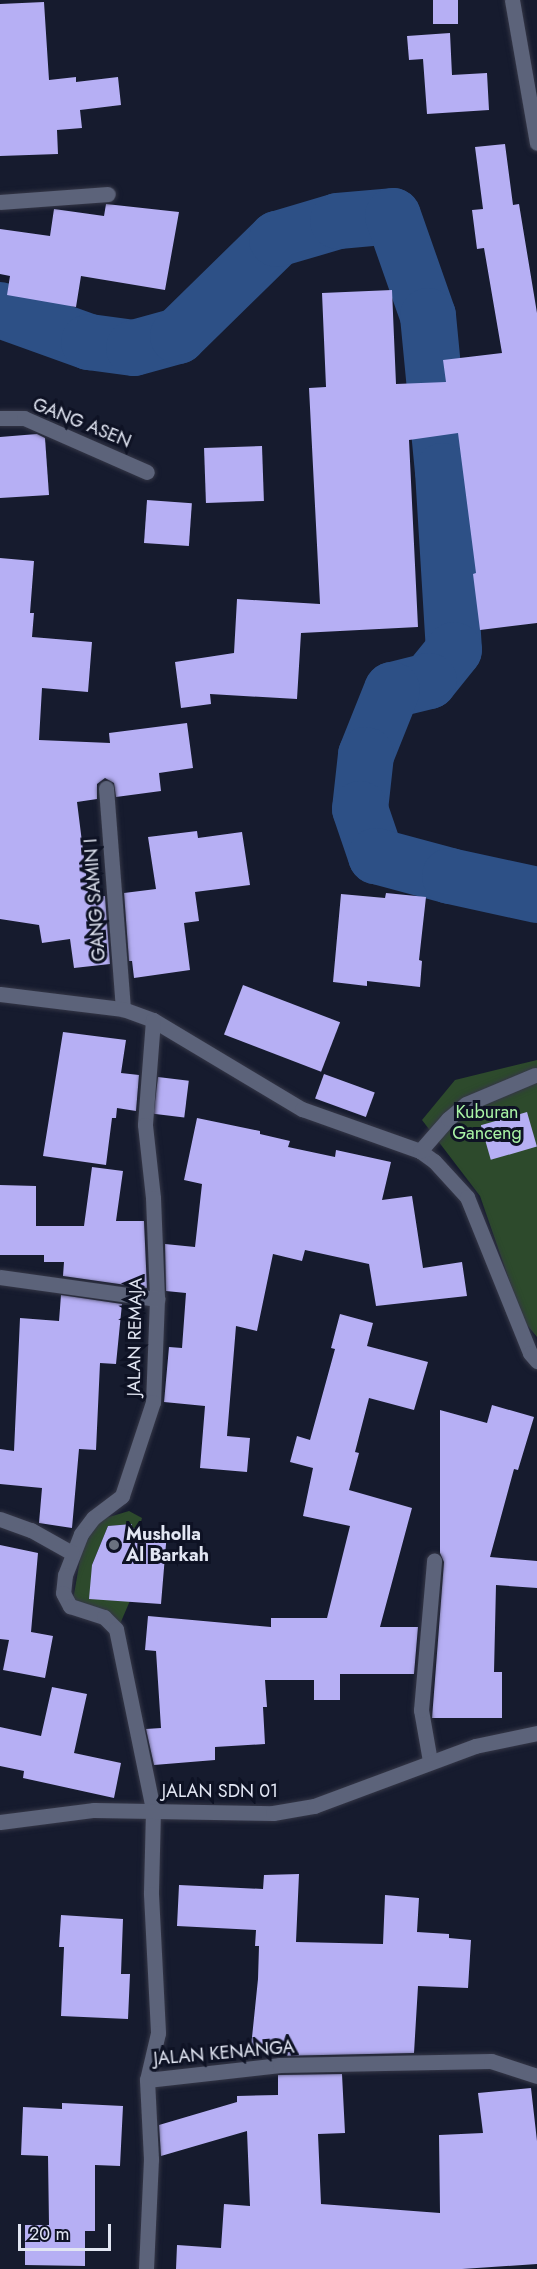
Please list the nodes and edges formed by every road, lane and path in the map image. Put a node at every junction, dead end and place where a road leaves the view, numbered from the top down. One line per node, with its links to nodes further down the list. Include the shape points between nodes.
1 (512, 0): 2 (street)
2 (537, 143)
3 (108, 194): 4 (street)
4 (0, 202)
5 (0, 418): 6 (street, GANG ASEN, via 24,418)
6 (147, 472)
7 (106, 788): 9 (street, GANG SAMIN I)
8 (0, 994): 9 (street)
9 (123, 1009): 10 (street)
10 (153, 1020): 12 (street, via 302,1108); 14 (street, JALAN REMAJA, via 145,1125)
11 (535, 1075): 12 (street, via 466,1104)
12 (420, 1151): 15 (street, via 466,1197 530,1353)
13 (0, 1276): 14 (street)
14 (157, 1299): 17 (street, JALAN REMAJA, via 153,1402 122,1496 93,1518)
15 (537, 1361)
16 (0, 1519): 17 (street, via 31,1530)
17 (72, 1553): 21 (street, JALAN REMAJA, via 63,1593 70,1606 104,1617 116,1629)
18 (434, 1561): 20 (street, via 421,1710)
19 (537, 1733): 20 (street, JALAN SDN 01, via 475,1746)
20 (430, 1761): 21 (street, JALAN SDN 01, via 314,1806 273,1813)
21 (153, 1810): 22 (street, JALAN SDN 01, via 94,1810); 24 (street, JALAN KENANGA, via 151,1894 158,2033)
22 (0, 1822)
23 (537, 2076): 24 (street, JALAN KENANGA, via 491,2061 280,2065)
24 (147, 2080): 25 (street, via 151,2159)
25 (146, 2269)

